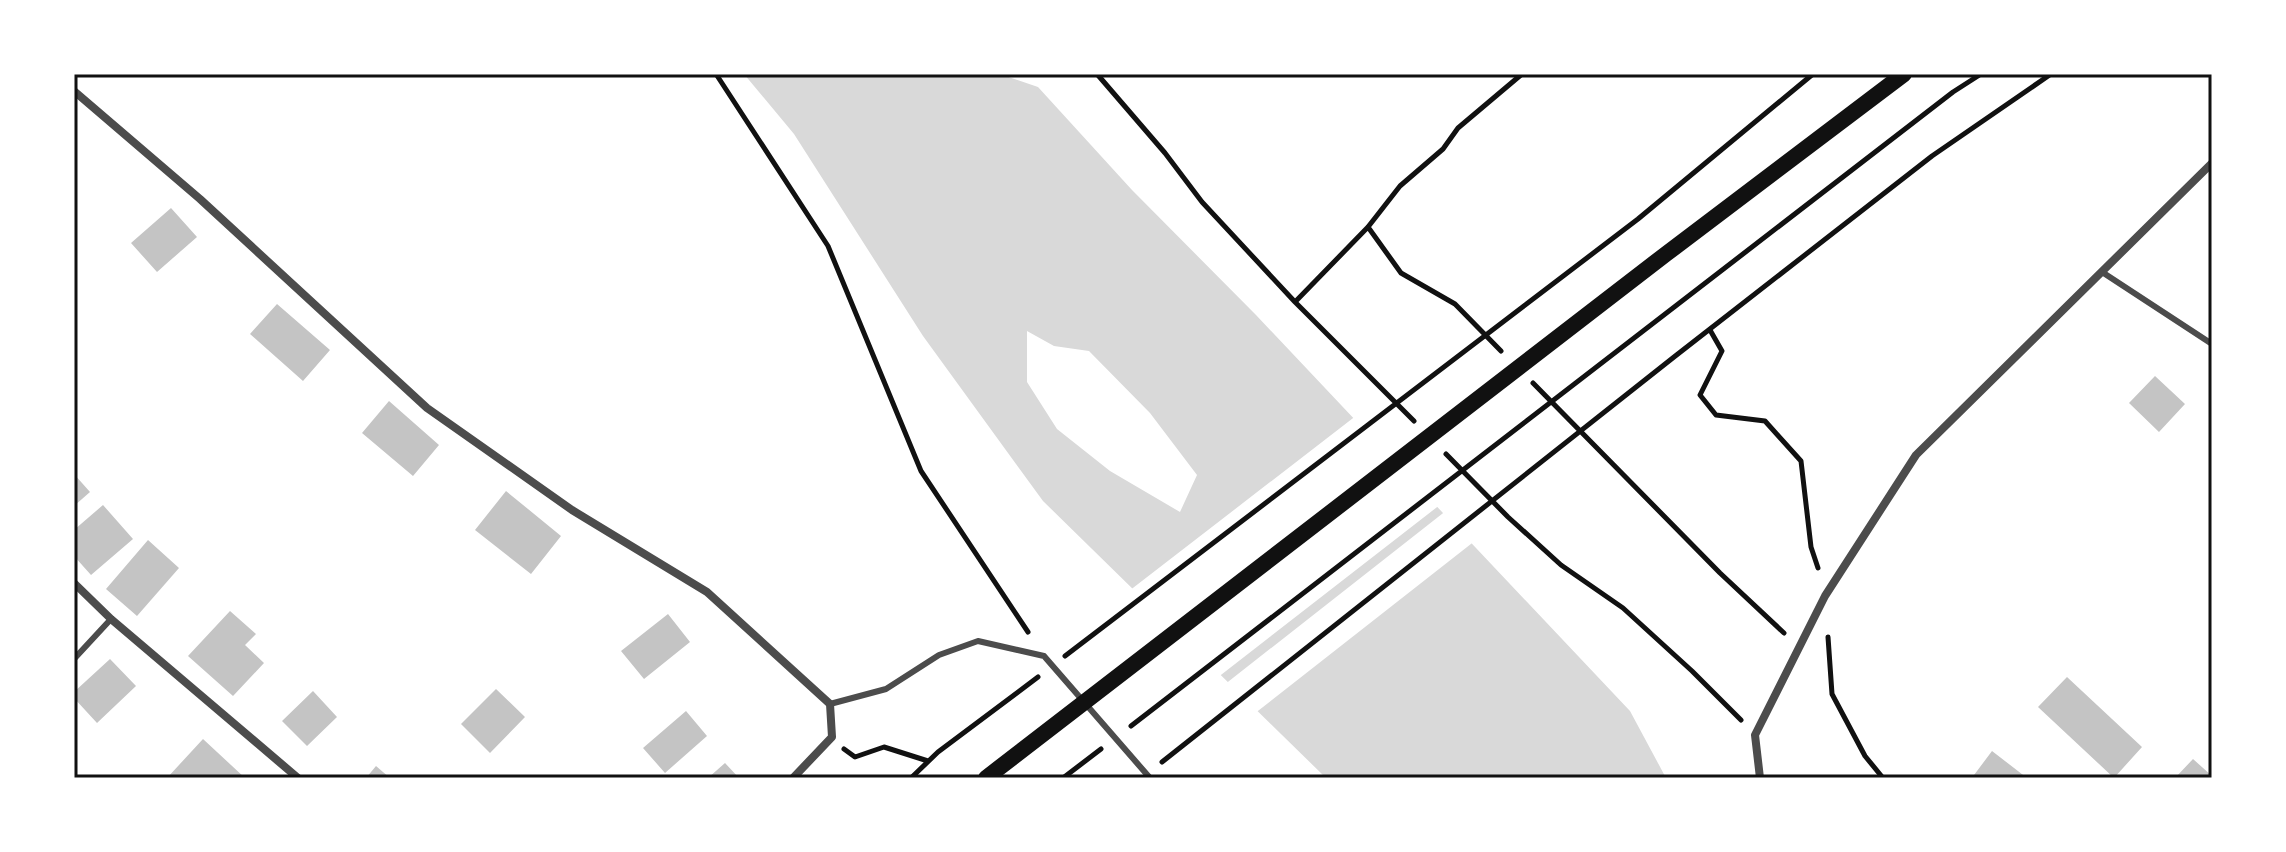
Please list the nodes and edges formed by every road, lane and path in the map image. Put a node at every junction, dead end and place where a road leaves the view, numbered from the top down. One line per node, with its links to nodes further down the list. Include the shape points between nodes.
1 (716, 74): 20 (path, via 828,246 921,471)
2 (1522, 74): 9 (path, via 1458,128)
3 (1813, 74): 22 (path, via 1638,219)
4 (1904, 74): 33 (main road)
5 (1981, 74): 25 (path)
6 (2051, 74): 12 (path, via 1932,156)
7 (74, 91): 24 (street, via 427,408 572,510 707,592)
8 (2212, 163): 10 (street)
9 (1368, 227): 11 (path); 14 (path, via 1401,273 1455,304)
10 (2102, 272): 13 (lane); 17 (street, via 1916,455)
11 (1295, 302)
12 (1710, 330): 17 (path, via 1722,351 1700,395 1716,415 1765,421 1801,461 1811,547); 29 (path)
13 (2212, 344)
14 (1508, 358)
15 (1530, 379): 19 (path)
16 (74, 583): 18 (street)
17 (1825, 596): 19 (street); 37 (path, via 1832,694)
18 (111, 619): 21 (lane); 30 (street)
19 (1800, 647): 36 (street, via 1755,735)
20 (1044, 656): 24 (lane, via 978,641 939,655 886,689); 35 (lane)
21 (74, 659)
22 (1061, 659)
23 (1049, 668): 28 (path)
24 (830, 704): 26 (street)
25 (1126, 729)
26 (832, 737): 28 (path, via 855,757 884,747); 31 (street)
27 (1101, 749): 34 (path)
28 (929, 761): 32 (path)
29 (1155, 768)
30 (298, 778)
31 (793, 778)
32 (911, 778)
33 (986, 778)
34 (1063, 778)
35 (1150, 778)
36 (1760, 778)
37 (1883, 778)

